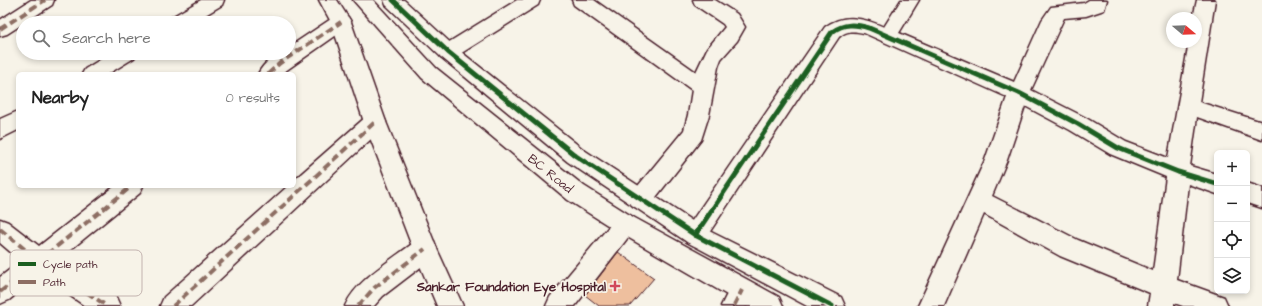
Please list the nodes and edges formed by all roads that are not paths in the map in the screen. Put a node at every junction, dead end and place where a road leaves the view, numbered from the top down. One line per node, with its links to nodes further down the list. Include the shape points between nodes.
1 (45, 0): 12 (street)
2 (215, 0): 13 (street)
3 (328, 0): 15 (street)
4 (394, 0): 11 (street); 18 (street)
5 (531, 0): 18 (street)
6 (581, 0): 24 (street)
7 (702, 0): 24 (street, via 730,19 735,27 733,34 712,57)
8 (910, 0): 17 (street)
9 (1098, 0): 25 (street, via 1097,6 1058,12)
10 (1206, 0): 26 (street)
11 (368, 7): 15 (street); 38 (street, BC Road, via 429,73 576,193)
12 (19, 16)
13 (189, 16)
14 (16, 18): 16 (street)
15 (342, 26): 19 (street); 28 (street)
16 (1, 27)
17 (888, 36): 25 (street); 40 (street, via 855,24 841,25 832,32)
18 (448, 52): 36 (street, via 576,156)
19 (296, 53)
20 (115, 60): 22 (street)
21 (285, 60): 23 (street)
22 (95, 72)
23 (270, 72)
24 (704, 88): 36 (street, via 698,123 693,134)
25 (1019, 93): 31 (street, via 1108,143); 37 (street, via 996,160)
26 (1188, 106): 30 (street); 31 (street)
27 (16, 120): 29 (street)
28 (375, 122): 41 (street); 50 (street)
29 (0, 130)
30 (1262, 131)
31 (1178, 172): 32 (street); 47 (street)
32 (1214, 183)
33 (129, 188): 43 (street)
34 (1250, 194): 35 (street)
35 (1262, 198)
36 (642, 199): 40 (street)
37 (978, 200): 47 (street); 56 (street)
38 (625, 224): 48 (street, BC Road); 53 (street)
39 (0, 229): 42 (street)
40 (695, 235): 55 (street)
41 (426, 249): 51 (street, via 374,288); 52 (street)
42 (26, 250)
43 (51, 250)
44 (10, 284): 45 (street)
45 (0, 292)
46 (92, 296): 49 (street)
47 (1162, 297): 57 (street)
48 (738, 298): 54 (street, BC Road)
49 (107, 306)
50 (173, 306)
51 (358, 306)
52 (450, 306)
53 (559, 306)
54 (770, 306)
55 (832, 306)
56 (932, 306)
57 (1215, 306)

